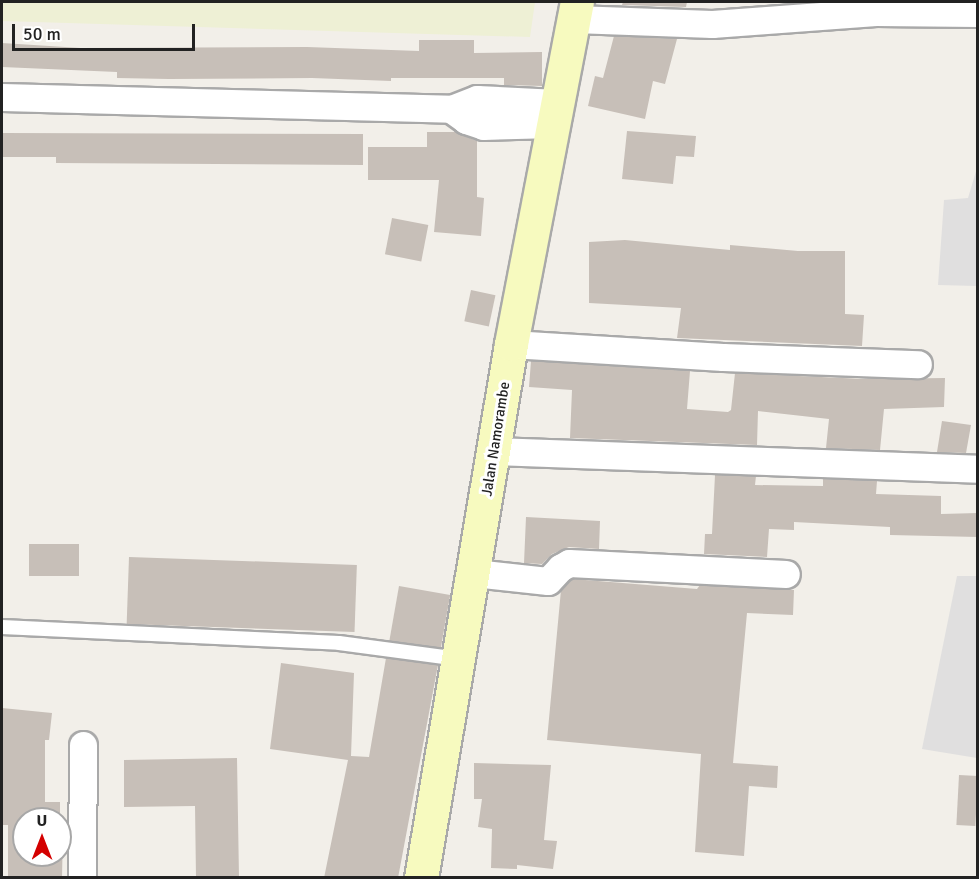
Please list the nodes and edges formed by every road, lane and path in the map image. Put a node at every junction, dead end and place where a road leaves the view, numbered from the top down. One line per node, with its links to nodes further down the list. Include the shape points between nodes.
1 (575, 10): 2 (street, via 712,24 876,12); 4 (main road, Jalan Namorambe)
2 (978, 13)
3 (2, 97): 4 (street, via 451,109 483,126)
4 (555, 113): 5 (main road, Jalan Namorambe)
5 (511, 344): 6 (street); 7 (main road, Jalan Namorambe)
6 (918, 364)
7 (494, 451): 8 (street); 9 (main road, Jalan Namorambe)
8 (978, 469)
9 (474, 573): 10 (street, via 548,581 569,563); 12 (main road, Jalan Namorambe)
10 (786, 574)
11 (2, 627): 12 (lane, via 339,643)
12 (459, 658): 15 (main road, Jalan Namorambe)
13 (83, 745): 14 (street)
14 (82, 878)
15 (421, 878)

